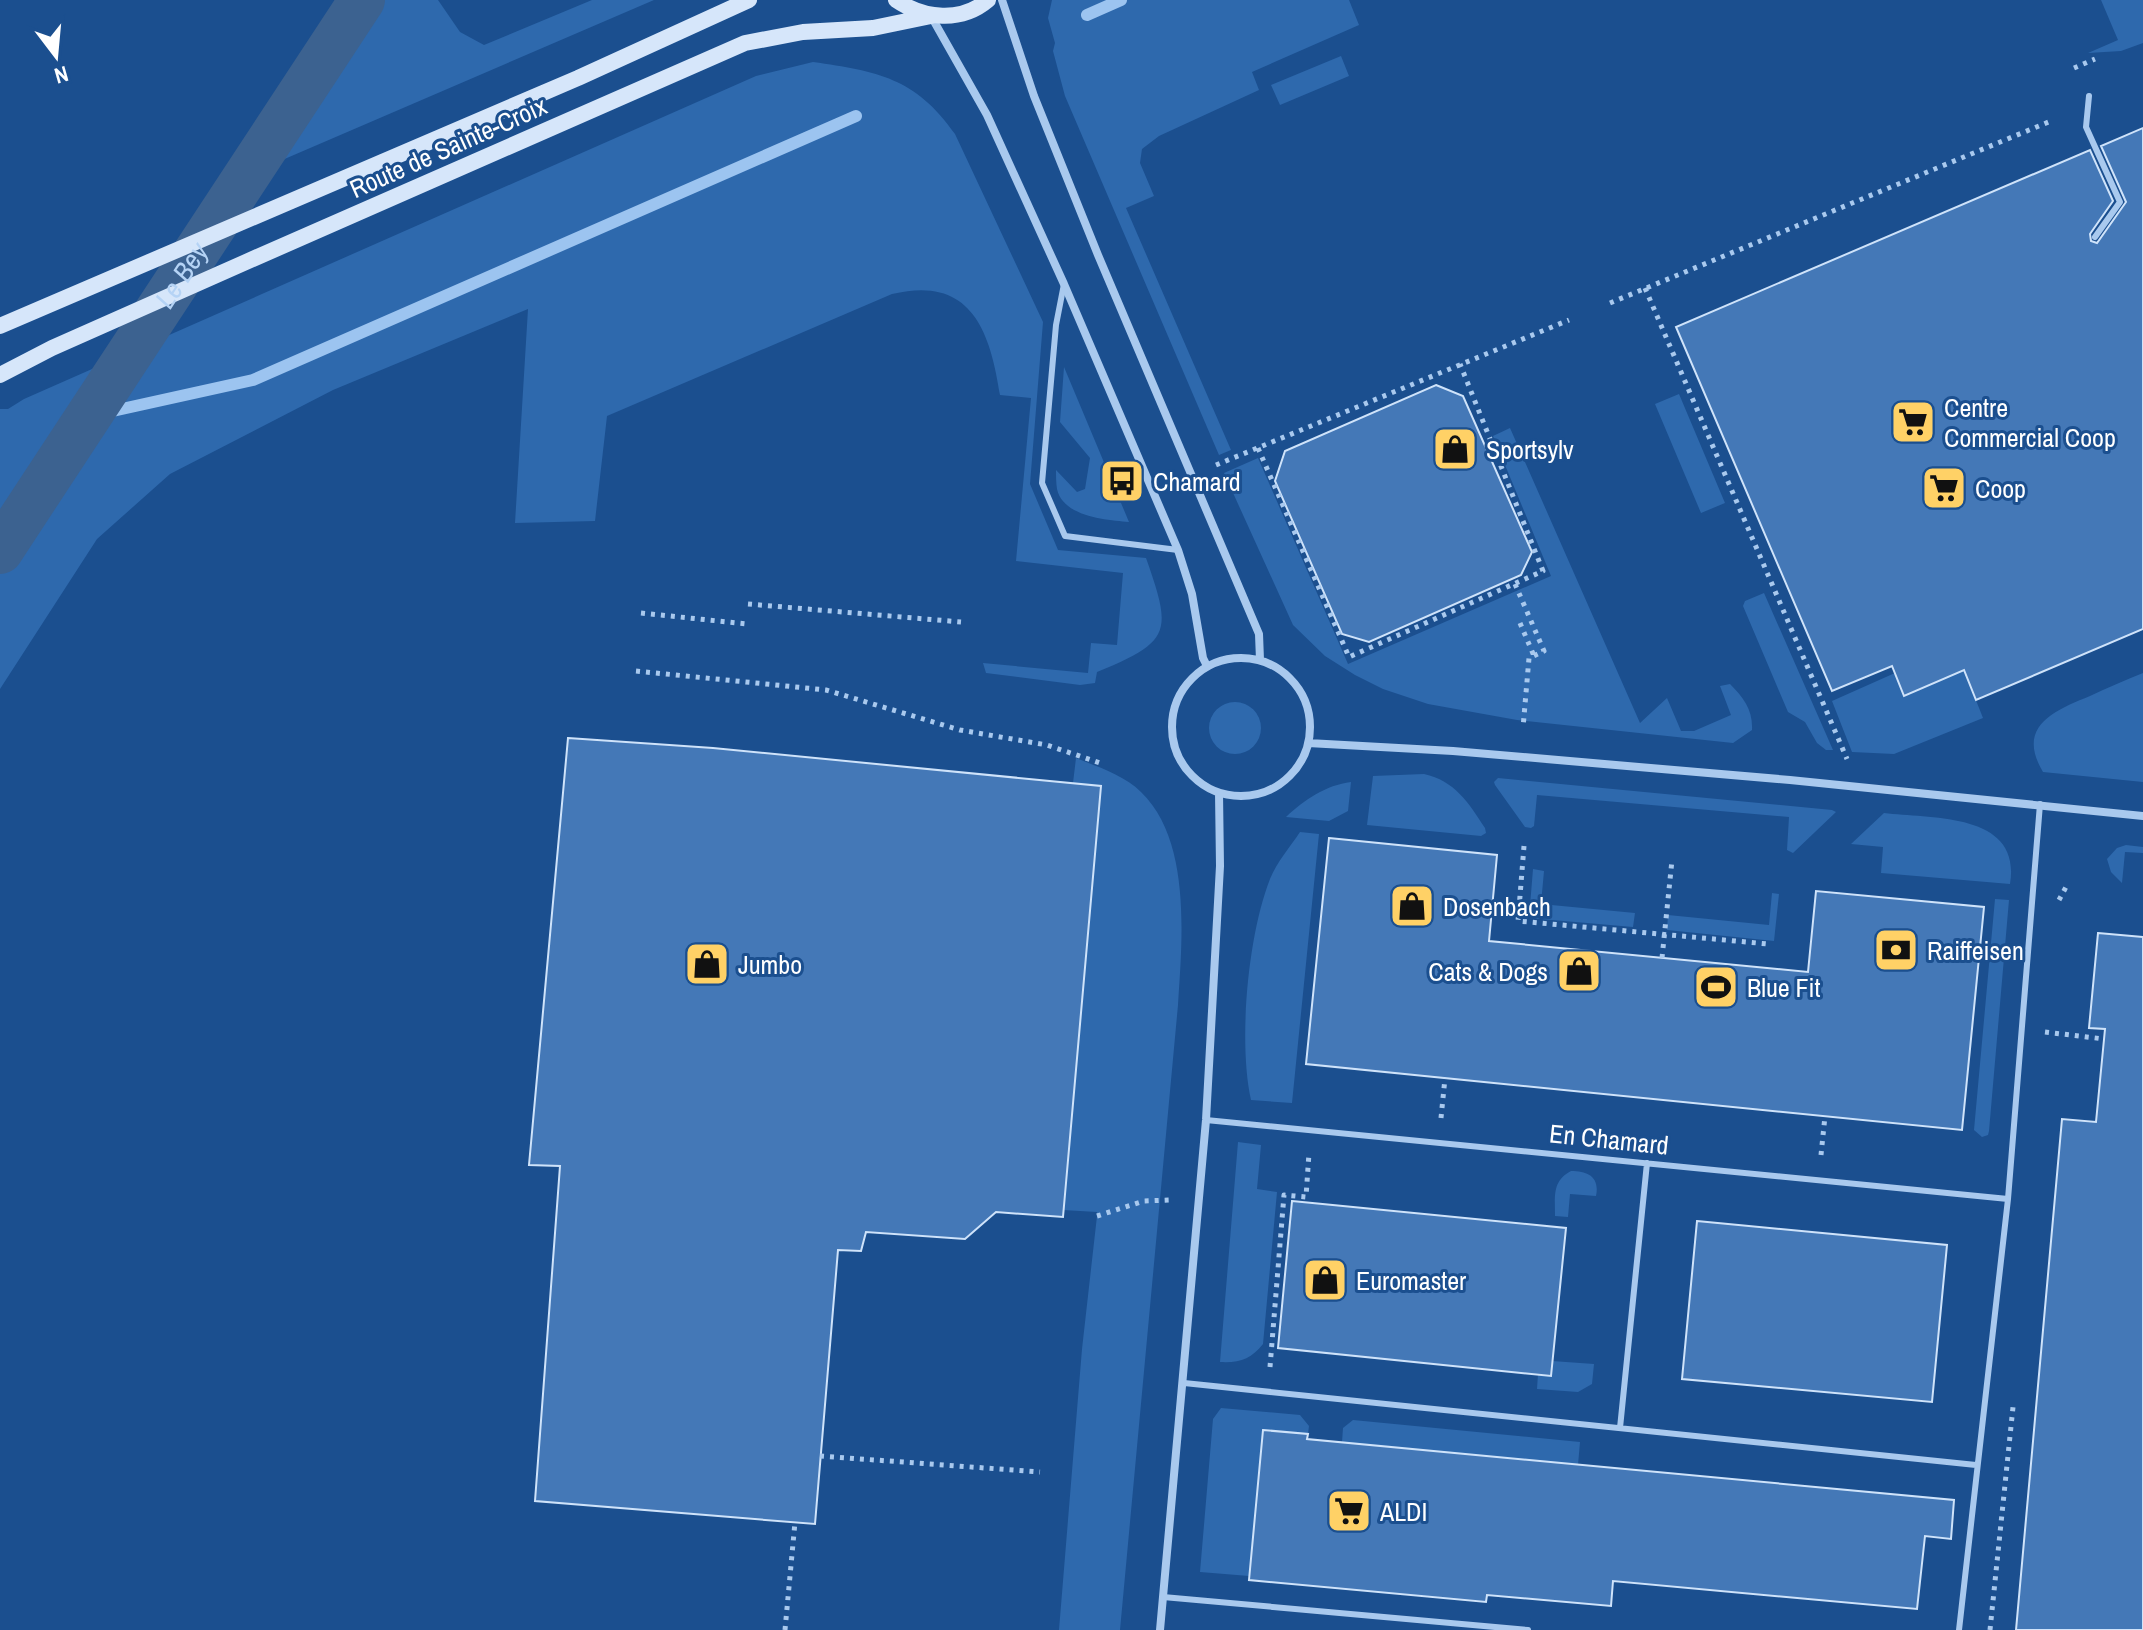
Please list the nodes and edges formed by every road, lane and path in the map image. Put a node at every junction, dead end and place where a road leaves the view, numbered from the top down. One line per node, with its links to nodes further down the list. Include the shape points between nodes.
1 (749, 0): 15 (main road, Route de Sainte-Croix)
2 (896, 0): 5 (main road)
3 (988, 0): 5 (main road, Route de Sainte-Croix, via 956,15)
4 (1002, 0): 28 (street, via 1098,255 1259,634)
5 (931, 16): 11 (street, via 987,115); 17 (main road, Route de Sainte-Croix, via 745,43)
6 (2095, 59): 7 (path)
7 (2074, 68)
8 (2089, 96): 10 (lane, via 2086,127 2120,202)
9 (2051, 121): 12 (path)
10 (2095, 237)
11 (1064, 284): 20 (street); 20 (lane, via 1042,483 1065,536)
12 (1645, 288): 13 (path); 33 (path)
13 (1610, 303)
14 (1569, 320): 16 (path)
15 (0, 326)
16 (1460, 364): 18 (path); 21 (path, via 1543,571)
17 (0, 375)
18 (1258, 448): 19 (path); 21 (path, via 1349,657)
19 (1215, 465)
20 (1178, 550): 29 (street)
21 (1515, 584): 27 (path, via 1544,651)
22 (748, 604): 24 (path)
23 (641, 613): 26 (path)
24 (961, 622)
25 (1520, 623): 27 (path)
26 (747, 624)
27 (1534, 656): 31 (path, via 1529,658)
28 (1260, 660): 29 (street, via 1232,658); 32 (street, via 1283,671 1300,691 1309,716)
29 (1207, 666): 35 (street, via 1188,681 1176,701 1173,747 1184,768)
30 (636, 671): 34 (path, via 826,690 960,730 1047,745)
31 (1523, 728)
32 (1308, 743): 35 (street, via 1296,768 1276,787 1242,796); 36 (street, via 1453,751)
33 (1847, 759)
34 (1103, 764)
35 (1219, 793): 47 (street)
36 (2040, 804): 37 (street); 52 (lane)
37 (2143, 816)
38 (1524, 846): 40 (path, via 1518,921)
39 (1672, 860): 40 (path)
40 (1664, 934): 41 (path); 42 (path)
41 (1768, 944)
42 (1662, 958)
43 (2044, 1032): 44 (path)
44 (2104, 1039)
45 (1445, 1078): 49 (path)
46 (1825, 1116): 51 (path)
47 (1206, 1120): 48 (lane, En Chamard); 55 (street)
48 (1311, 1130): 49 (lane, En Chamard); 56 (path, via 1306,1197 1284,1195)
49 (1439, 1143): 50 (lane, En Chamard)
50 (1647, 1163): 51 (lane, En Chamard); 57 (lane)
51 (1819, 1180): 52 (lane, En Chamard)
52 (2008, 1199): 59 (lane)
53 (1170, 1200): 54 (path, via 1144,1201)
54 (1097, 1216)
55 (1184, 1383): 56 (lane); 62 (street)
56 (1268, 1391): 57 (lane)
57 (1620, 1428): 59 (lane)
58 (820, 1456): 60 (path)
59 (1976, 1465): 66 (lane)
60 (1040, 1472)
61 (795, 1522): 63 (path)
62 (1163, 1597): 64 (street); 65 (lane)
63 (785, 1630)
64 (1160, 1630)
65 (1528, 1630)
66 (1959, 1630)

